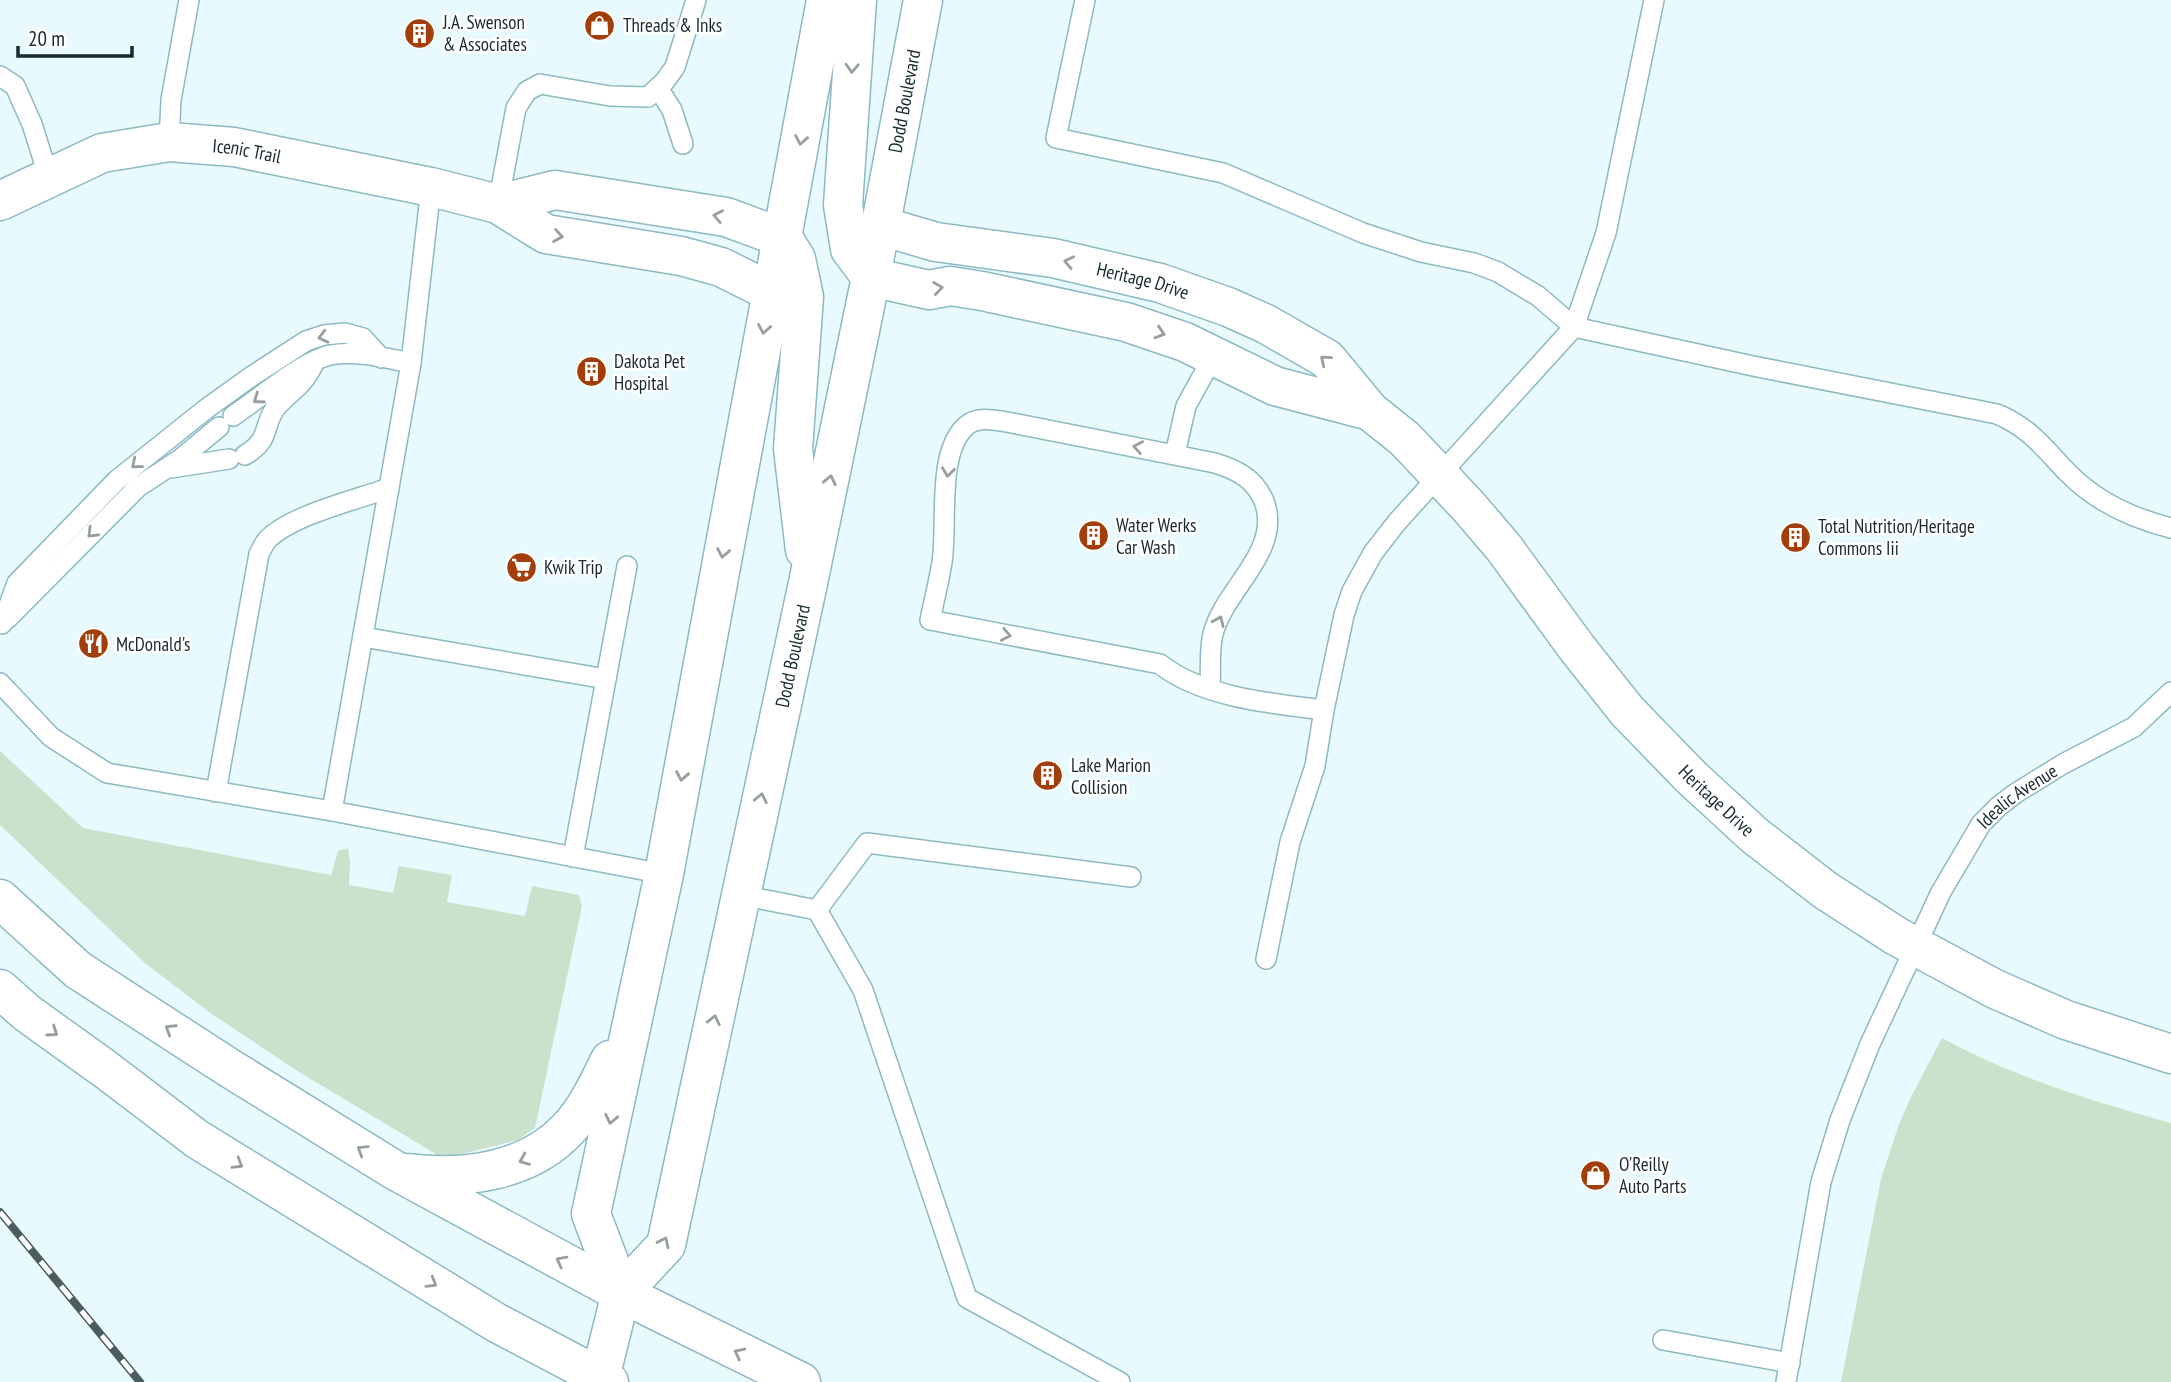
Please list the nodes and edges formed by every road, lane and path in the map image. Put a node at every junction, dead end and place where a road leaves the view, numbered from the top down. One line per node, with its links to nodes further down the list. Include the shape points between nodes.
1 (189, 0): 10 (lane, via 171,100)
2 (696, 0): 9 (lane, via 675,67)
3 (825, 0): 17 (main road, one-way to 17)
4 (857, 0): 18 (main road, one-way to 18, via 844,205 850,249)
5 (923, 0): 16 (main road, Dodd Boulevard)
6 (1085, 0): 20 (lane, via 1056,138 1223,173 1363,233 1474,263 1538,296)
7 (1654, 0): 20 (lane, via 1606,233)
8 (0, 76): 12 (lane, via 15,86)
9 (658, 88): 11 (lane); 15 (lane, via 649,97 610,96 540,84 527,91 516,108)
10 (169, 142): 12 (main road, Icenic Trail, via 102,153); 13 (main road, Icenic Trail, via 234,147)
11 (683, 144)
12 (49, 178): 14 (main road, Icenic Trail)
13 (431, 187): 15 (main road, Icenic Trail); 24 (lane)
14 (0, 201)
15 (498, 204): 17 (main road, Icenic Trail, one-way to 15, via 726,217 555,190); 19 (main road, Icenic Trail, one-way to 19, via 546,234 681,256 721,267)
16 (881, 226): 18 (main road, Dodd Boulevard); 25 (main road, Heritage Drive, one-way to 16, via 1327,359 1228,306 1119,272 936,242)
17 (783, 238): 19 (main road); 32 (main road, via 796,259 804,297 793,449)
18 (871, 277): 21 (main road, Heritage Drive, one-way to 21, via 929,290 950,286 1026,299 1126,322); 32 (main road, Dodd Boulevard, one-way to 18)
19 (771, 292): 43 (main road, one-way to 43)
20 (1574, 327): 28 (lane); 30 (lane, via 1997,414 2034,437 2091,494 2129,515)
21 (1214, 355): 25 (main road, Heritage Drive, via 1275,386); 26 (lane, via 1186,406)
22 (381, 358): 23 (lane, via 355,353); 24 (lane); 33 (lane, one-way to 33, via 363,338 345,333 324,335 306,341 206,408 117,480 17,583)
23 (316, 361): 27 (lane, one-way to 27); 27 (lane, via 305,381 272,414 258,446 237,457)
24 (411, 363): 29 (lane)
25 (1370, 411): 28 (main road, Heritage Drive)
26 (1175, 454): 37 (lane, one-way to 26, via 1213,634 1265,540 1267,511 1250,478 1215,463); 37 (lane, one-way to 37, via 1007,422 982,419 968,424 951,449 943,561 930,620 1160,664 1190,683)
27 (165, 469): 33 (lane, one-way to 33, via 138,487)
28 (1439, 475): 39 (lane, via 1373,552 1352,591); 48 (main road, Heritage Drive, via 1504,548 1627,711 1691,777 1789,863)
29 (389, 488): 34 (lane); 40 (lane, via 279,530 259,554)
30 (2171, 528)
31 (626, 566): 35 (lane)
32 (808, 583): 45 (main road, Dodd Boulevard, one-way to 32)
33 (1, 625)
34 (363, 637): 35 (lane); 41 (lane)
35 (606, 679): 42 (lane)
36 (0, 683): 40 (lane, via 51,737 107,773)
37 (1210, 688): 39 (lane, via 1258,702)
38 (2171, 692): 48 (lane, Idealic Avenue, via 2134,727 2016,793 1981,824 1941,892)
39 (1324, 710): 49 (lane, via 1315,766 1290,842)
40 (216, 792): 41 (lane)
41 (332, 811): 42 (lane)
42 (573, 857): 43 (lane)
43 (664, 874): 51 (main road)
44 (1131, 877): 47 (lane, via 867,843)
45 (740, 895): 47 (lane); 54 (main road, Dodd Boulevard, one-way to 45, via 666,1245)
46 (0, 899): 53 (main road, one-way to 46, via 78,970)
47 (817, 910): 59 (lane, via 863,990 967,1298)
48 (1916, 947): 52 (main road, Heritage Drive, via 2054,1015); 56 (lane, Idealic Avenue, via 1870,1044 1821,1182)
49 (1266, 959)
50 (0, 989): 57 (main road, one-way to 57, via 197,1139 497,1323)
51 (634, 1011): 53 (main road, one-way to 53, via 587,1104 554,1143 522,1162 464,1175); 54 (main road, one-way to 54, via 591,1214)
52 (2171, 1054)
53 (396, 1171): 54 (main road, one-way to 53)
54 (621, 1293): 57 (main road, Dodd Boulevard); 58 (main road, one-way to 54)
55 (1663, 1340): 56 (lane)
56 (1788, 1373)
57 (603, 1381)
58 (801, 1382)
59 (1120, 1382)

